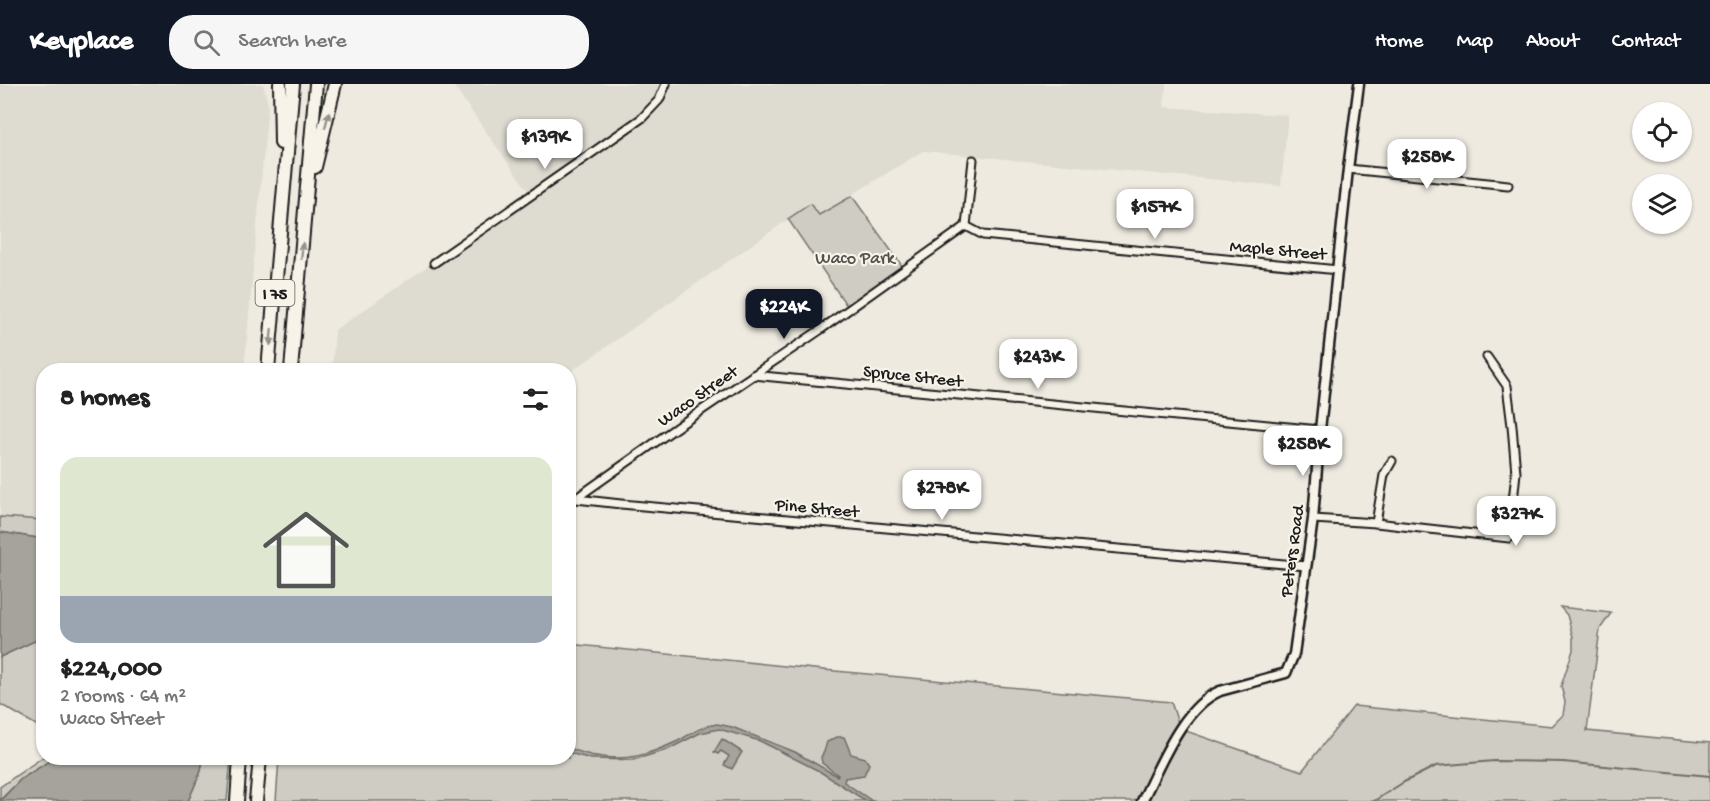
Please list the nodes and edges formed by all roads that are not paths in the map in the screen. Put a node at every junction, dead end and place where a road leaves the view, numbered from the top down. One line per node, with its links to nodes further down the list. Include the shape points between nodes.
1 (280, 84): 10 (highway)
2 (293, 84): 10 (highway, I 75)
3 (316, 84): 11 (highway, I 75)
4 (335, 84): 11 (highway, one-way to 4)
5 (666, 84): 13 (street, via 659,100 642,118)
6 (1359, 84): 8 (street, Peters Road)
7 (973, 160): 12 (street)
8 (1348, 169): 9 (street); 14 (street, Peters Road)
9 (1508, 185)
10 (282, 216): 16 (highway, I 75, one-way to 16)
11 (304, 218): 17 (highway, I 75, one-way to 11)
12 (966, 226): 14 (street, Maple Street, via 983,235); 18 (street, Waco Street)
13 (434, 263)
14 (1338, 270): 19 (street, Peters Road)
15 (1488, 357): 23 (street, via 1507,386 1512,426 1516,473 1509,538)
16 (269, 363)
17 (292, 363)
18 (753, 375): 19 (street, Spruce Street); 21 (street, Waco Street)
19 (1320, 430): 22 (street, Peters Road)
20 (1392, 461): 23 (street, via 1384,475)
21 (576, 499): 24 (street, Pine Street)
22 (1313, 519): 23 (street); 24 (street, Peters Road)
23 (1377, 523)
24 (1306, 566): 29 (street, Peters Road, via 1294,654 1286,673 1220,691 1200,703 1180,729)
25 (240, 765): 27 (highway)
26 (259, 765): 28 (highway)
27 (237, 801)
28 (256, 801)
29 (1142, 801)

